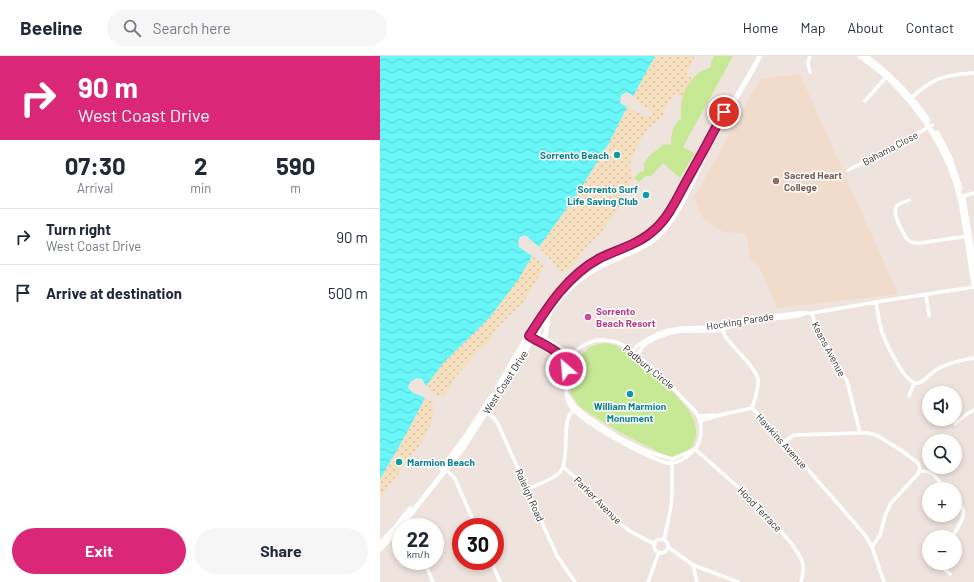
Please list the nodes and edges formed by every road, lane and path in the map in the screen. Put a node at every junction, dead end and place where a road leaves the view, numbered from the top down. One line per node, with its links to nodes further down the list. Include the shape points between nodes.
1 (757, 56): 25 (main road, West Coast Drive, via 661,224 638,242 600,258 581,271 559,293)
2 (760, 56): 22 (main road, West Coast Drive, via 668,225 648,244 583,277 560,298)
3 (810, 56): 6 (street)
4 (860, 56): 8 (main road)
5 (866, 56): 8 (main road)
6 (810, 72)
7 (974, 73): 9 (street, via 954,74 936,80)
8 (887, 75): 9 (main road); 10 (street)
9 (910, 98): 11 (main road)
10 (865, 101)
11 (930, 126): 12 (street, Bahama Close); 14 (main road, via 950,158)
12 (848, 170)
13 (974, 193): 14 (street)
14 (961, 196): 16 (main road, via 966,210)
15 (909, 200): 16 (street, via 897,205 894,210 908,241 920,243)
16 (968, 236): 17 (main road); 18 (main road)
17 (974, 262)
18 (974, 286): 19 (street, Hocking Parade)
19 (926, 294): 20 (street, Hocking Parade); 23 (street)
20 (876, 302): 21 (street, Hocking Parade); 35 (street, via 883,335 900,368)
21 (812, 313): 24 (street, Hocking Parade, via 798,312 747,319); 45 (street, Keans Avenue, via 815,324 847,381)
22 (547, 316): 25 (main road, West Coast Drive); 27 (main road)
23 (929, 316)
24 (722, 328): 29 (street, Hocking Parade, via 681,328 662,332 646,340); 32 (street, Hocking Parade, via 715,331 682,331 656,338 643,346); 37 (street, Hawkins Avenue, via 728,340 757,376 757,391)
25 (535, 332): 26 (main road, West Coast Drive); 27 (street)
26 (531, 337): 30 (street); 40 (main road, West Coast Drive)
27 (545, 338): 28 (street)
28 (560, 347): 30 (street); 31 (street)
29 (633, 351): 31 (street, Padbury Circle, via 620,343 602,340 585,344); 32 (street, Padbury Circle)
30 (557, 352): 34 (street)
31 (572, 355): 34 (street, Padbury Circle)
32 (637, 355): 42 (street, Padbury Circle, via 670,384)
33 (974, 358): 35 (street, via 946,365 920,382)
34 (567, 362): 38 (street, via 567,397 568,402)
35 (914, 383): 36 (street)
36 (909, 396)
37 (752, 408): 41 (street); 46 (street, Hawkins Avenue)
38 (576, 409): 48 (street, via 589,422 617,440 660,460); 49 (street, via 570,414 568,421)
39 (974, 410): 43 (street)
40 (485, 411): 50 (main road, West Coast Drive); 53 (street, Raleigh Road, via 498,424)
41 (720, 415): 42 (street); 44 (street)
42 (698, 416): 44 (street, Padbury Circle)
43 (962, 418)
44 (700, 421): 47 (street, Padbury Circle, via 700,439)
45 (860, 432): 46 (street, via 794,435); 51 (street, via 882,438 901,450 916,460)
46 (784, 442): 63 (street, Hawkins Avenue, via 865,535)
47 (694, 450): 48 (street); 78 (street, Hood Terrace, via 760,508 795,548 802,561)
48 (672, 461): 60 (street, via 671,507)
49 (563, 467): 53 (street, via 560,472); 62 (street, Parker Avenue, via 620,523)
50 (445, 468): 55 (main road, West Coast Drive); 56 (street, via 456,480)
51 (920, 471): 52 (street, via 932,473); 63 (street, via 891,504 880,535)
52 (939, 482)
53 (527, 490): 74 (street, Raleigh Road, via 557,556)
54 (962, 508): 57 (street)
55 (406, 518)
56 (472, 518)
57 (962, 520)
58 (392, 532): 61 (main road, West Coast Drive)
59 (392, 538): 65 (main road, West Coast Drive)
60 (664, 540): 62 (street, via 658,540); 64 (street)
61 (380, 544)
62 (655, 544): 66 (street)
63 (872, 547): 79 (street, Hawkins Avenue)
64 (668, 548): 66 (street); 67 (street)
65 (380, 549)
66 (659, 552): 75 (street)
67 (693, 565): 76 (street); 77 (street)
68 (428, 570): 72 (street)
69 (495, 570): 73 (street)
70 (946, 570): 71 (street)
71 (950, 574)
72 (433, 582)
73 (500, 582)
74 (575, 582)
75 (648, 582)
76 (697, 582)
77 (738, 582)
78 (801, 582)
79 (884, 582)

